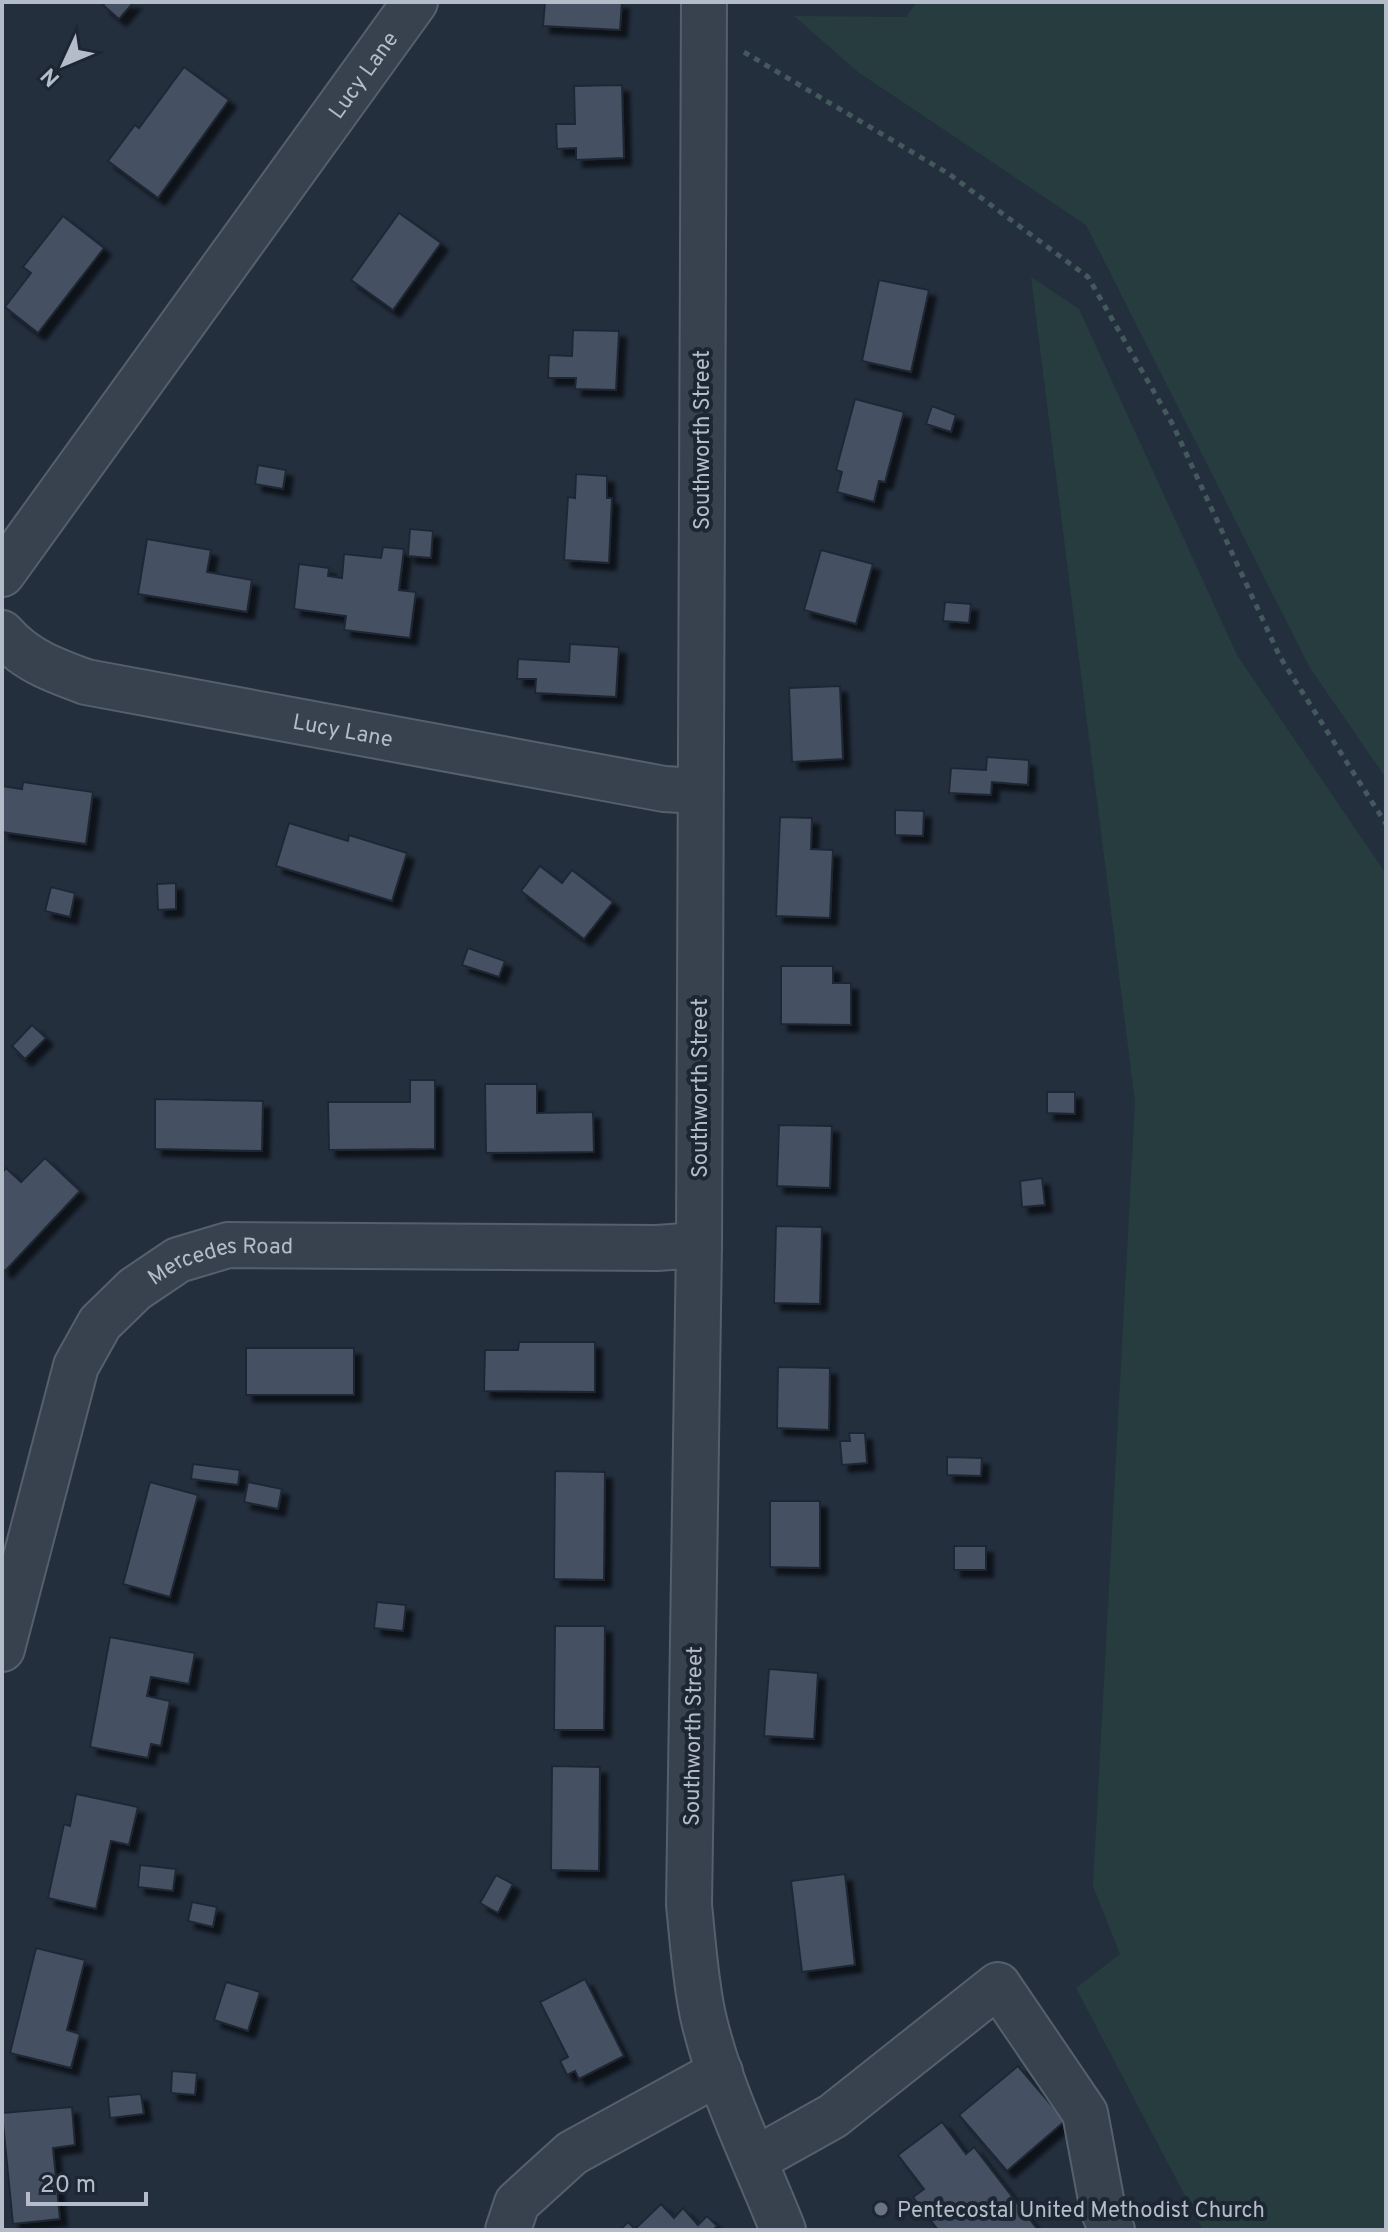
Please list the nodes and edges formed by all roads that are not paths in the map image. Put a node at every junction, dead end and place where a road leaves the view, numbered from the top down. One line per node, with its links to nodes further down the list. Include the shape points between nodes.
1 (415, 2): 3 (street, Lucy Lane)
2 (704, 15): 5 (street, Southworth Street)
3 (2, 574)
4 (2, 633): 5 (street, Lucy Lane, via 17,651 41,666 86,682 664,789)
5 (699, 791): 6 (street, Southworth Street)
6 (699, 1245): 7 (street, Mercedes Road, via 228,1245 178,1260 135,1289 100,1323 76,1366); 8 (street, Southworth Street, via 689,1905 703,2015)
7 (2, 1649)
8 (720, 2072): 9 (street, Southworth Street); 10 (street, via 572,2153 517,2203)
9 (756, 2161): 11 (street, Southworth Street); 12 (street, Southworth Street); 13 (street, via 833,2116 998,1985 1085,2113 1103,2210)
10 (508, 2230)
11 (783, 2230)
12 (808, 2230)
13 (1112, 2230)

